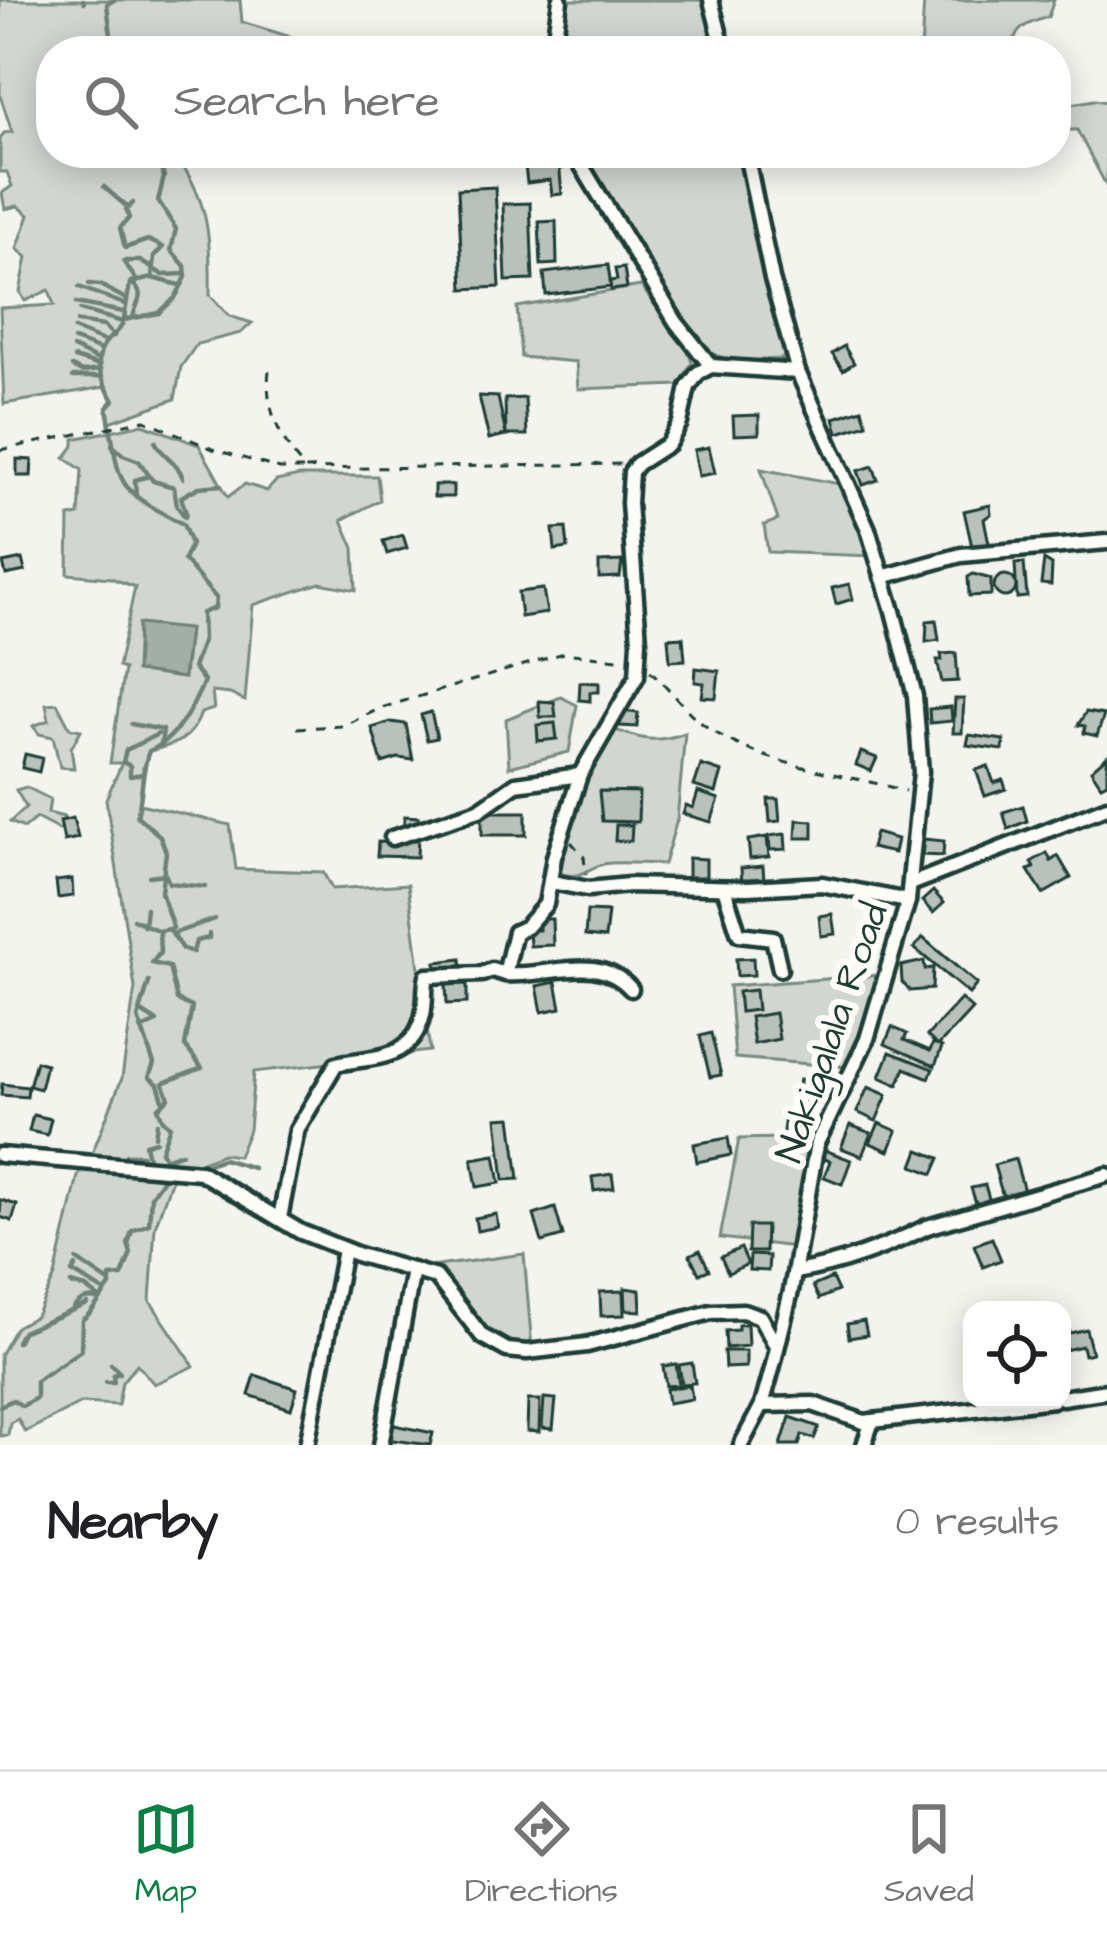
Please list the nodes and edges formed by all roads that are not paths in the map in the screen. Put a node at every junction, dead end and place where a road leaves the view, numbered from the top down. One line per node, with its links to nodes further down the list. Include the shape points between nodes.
1 (560, 0): 3 (street)
2 (711, 0): 4 (street)
3 (555, 36)
4 (720, 36)
5 (583, 168): 7 (street)
6 (749, 168): 8 (street, Nakigalala Road)
7 (711, 366): 8 (street); 11 (street, via 688,387 668,444 637,464 629,482 637,676)
8 (798, 372): 10 (street, Nakigalala Road)
9 (1107, 542): 10 (street, via 961,555)
10 (882, 577): 15 (street, Nakigalala Road, via 915,696 921,772)
11 (580, 775): 13 (street, via 516,784 479,810); 14 (street)
12 (1107, 807): 15 (street)
13 (392, 838)
14 (552, 882): 16 (street); 19 (street, via 546,904 515,932)
15 (911, 884): 17 (street, Nakigalala Road)
16 (724, 888): 17 (street, via 822,884); 18 (street, via 735,928 773,938)
17 (908, 901): 26 (street, Nakigalala Road, via 867,1039 817,1143)
18 (780, 968)
19 (505, 974): 20 (street, via 605,970); 23 (street, via 427,976 411,1042 381,1058 336,1064 297,1130)
20 (631, 989)
21 (0, 1155): 23 (street, via 200,1172)
22 (1107, 1175): 26 (street)
23 (280, 1218): 24 (street)
24 (344, 1250): 25 (street); 35 (street)
25 (413, 1270): 28 (street, via 440,1280 486,1341 520,1352 586,1345 698,1314); 36 (street)
26 (795, 1272): 27 (street, Nakigalala Road)
27 (787, 1307): 28 (street); 29 (street, Nakigalala Road)
28 (760, 1317): 29 (street)
29 (777, 1347): 32 (street, Nakigalala Road)
30 (1107, 1391): 31 (street)
31 (1071, 1397)
32 (762, 1405): 34 (street, via 813,1404); 37 (street, Nakigalala Road)
33 (975, 1409): 34 (street)
34 (872, 1421): 38 (street)
35 (307, 1445)
36 (381, 1445)
37 (741, 1445)
38 (864, 1445)

